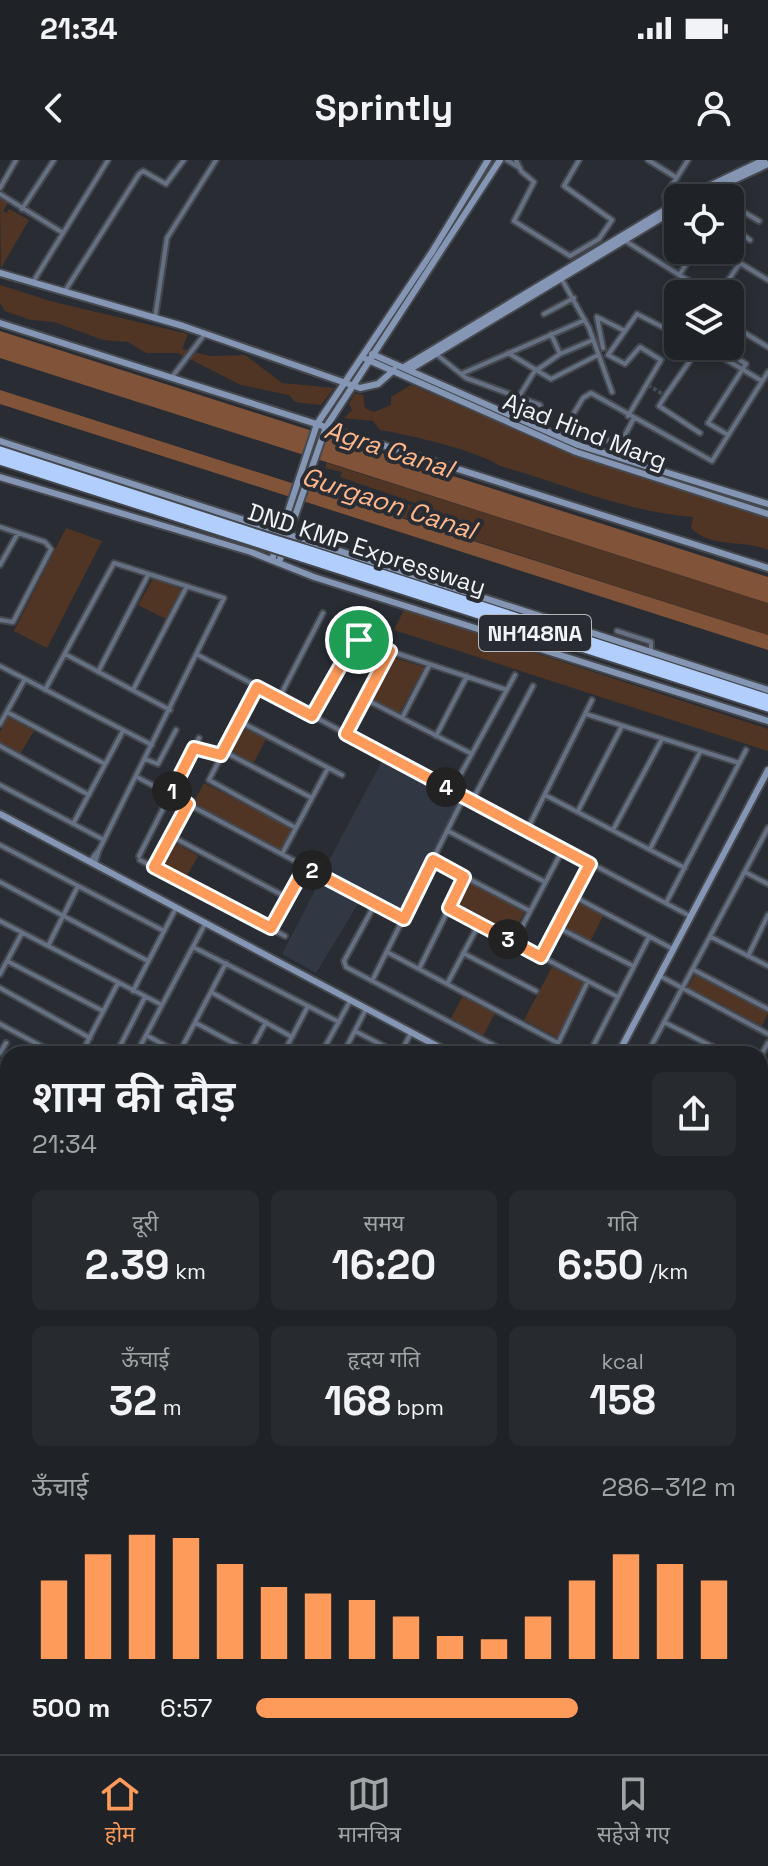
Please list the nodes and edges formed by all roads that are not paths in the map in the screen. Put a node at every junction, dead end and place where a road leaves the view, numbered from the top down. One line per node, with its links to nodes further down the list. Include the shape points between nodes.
1 (16, 160): 18 (street)
2 (54, 160): 20 (street)
3 (108, 160): 26 (street)
4 (184, 160): 40 (street, via 166,184 143,171 139,174)
5 (216, 160): 43 (street, via 167,238)
6 (488, 160): 57 (street)
7 (500, 160): 57 (street)
8 (507, 160): 13 (street)
9 (579, 160): 27 (street, via 564,186 611,216)
10 (648, 160): 14 (street)
11 (688, 160): 14 (street)
12 (766, 162): 16 (street); 17 (street)
13 (520, 163): 27 (street, via 534,183 515,222 570,256)
14 (677, 178): 15 (street)
15 (673, 184)
16 (716, 184)
17 (723, 184)
18 (0, 188)
19 (1, 196): 20 (street)
20 (22, 209): 26 (street)
21 (664, 210): 25 (street)
22 (744, 212): 24 (street)
23 (664, 215): 25 (street)
24 (759, 221)
25 (641, 227): 29 (street); 31 (street)
26 (63, 233): 39 (street)
27 (605, 233): 31 (street)
28 (744, 236): 30 (street)
29 (624, 240): 34 (street); 35 (street)
30 (750, 240)
31 (612, 241): 35 (street)
32 (686, 264): 34 (street)
33 (0, 273): 39 (street)
34 (679, 275): 36 (street)
35 (560, 276): 41 (street); 55 (street); 62 (street)
36 (686, 280)
37 (728, 280): 38 (street, via 740,263)
38 (768, 280)
39 (31, 284): 40 (street)
40 (64, 293): 43 (street)
41 (574, 298): 42 (street); 44 (street)
42 (544, 314)
43 (155, 318): 49 (street)
44 (585, 320): 50 (street); 51 (street)
45 (0, 323): 67 (street)
46 (664, 327): 47 (street, via 639,313)
47 (625, 331): 53 (street, via 597,317); 73 (street, via 608,355 625,364 640,347 661,360)
48 (744, 332): 52 (street)
49 (205, 334): 67 (street); 69 (street)
50 (551, 334): 54 (street); 56 (street)
51 (593, 340): 56 (street); 58 (street)
52 (768, 347)
53 (603, 348)
54 (508, 353): 63 (street); 66 (street)
55 (436, 354): 62 (street); 66 (street)
56 (560, 354): 63 (street)
57 (368, 355): 62 (street); 62 (street); 69 (street)
58 (598, 355): 63 (street, via 551,379); 70 (street)
59 (688, 360): 77 (street, via 659,406)
60 (726, 360): 64 (street)
61 (740, 360): 64 (street, via 746,364)
62 (402, 370): 69 (street, via 371,387); 80 (street); 84 (street, Ajad Hind Marg, via 563,446)
63 (536, 370): 71 (street)
64 (743, 370): 68 (street); 79 (street, via 708,423)
65 (768, 372): 68 (street)
66 (461, 374): 71 (street)
67 (172, 377): 74 (street)
68 (762, 381): 79 (street)
69 (348, 384): 74 (street); 76 (street)
70 (612, 392)
71 (518, 398): 72 (street)
72 (540, 405)
73 (631, 417): 75 (street, via 591,393); 78 (street); 79 (street, via 709,461)
74 (316, 427): 76 (street); 90 (street)
75 (566, 428): 80 (street); 82 (street, via 610,441)
76 (325, 430): 92 (street); 96 (street)
77 (700, 433)
78 (625, 435)
79 (728, 435)
80 (560, 436): 82 (street)
81 (0, 441): 83 (highway); 90 (street)
82 (615, 456): 84 (street)
83 (8, 459): 85 (highway); 93 (highway, DND KMP Expressway / NH148NA, bridge); 93 (highway, DND KMP Expressway / NH148NA, bridge, via 47,466)
84 (628, 465): 87 (street); 88 (street, Ajad Hind Marg)
85 (0, 467)
86 (0, 477): 94 (street)
87 (768, 504)
88 (768, 514)
89 (0, 527): 91 (street)
90 (281, 530): 92 (street); 94 (street)
91 (18, 533): 95 (street); 100 (street, via 51,549 13,622)
92 (289, 533): 94 (street); 103 (street)
93 (303, 553): 120 (highway, DND KMP Expressway / NH148NA); 122 (highway, DND KMP Expressway / NH148NA)
94 (276, 561): 129 (street)
95 (0, 565)
96 (768, 568)
97 (149, 574): 98 (street); 104 (street, via 112,565); 108 (street)
98 (187, 586): 105 (street, via 224,599); 117 (street)
99 (323, 613): 118 (street)
100 (0, 620)
101 (617, 631): 103 (street, via 651,642)
102 (390, 651): 106 (street); 119 (street); 126 (street, via 356,640)
103 (651, 651): 116 (street)
104 (65, 654): 108 (street); 114 (street)
105 (198, 655): 113 (street); 123 (street)
106 (430, 664): 110 (street); 127 (street)
107 (0, 666): 111 (street)
108 (98, 672): 117 (street)
109 (515, 675): 115 (street)
110 (467, 676): 115 (street); 135 (street)
111 (25, 679): 114 (street); 124 (street)
112 (533, 686): 159 (street)
113 (257, 687): 118 (street); 128 (street)
114 (45, 690): 132 (street)
115 (507, 690): 144 (street)
116 (768, 690)
117 (133, 691): 123 (street)
118 (279, 698): 126 (street)
119 (365, 699): 127 (street); 134 (street)
120 (768, 699)
121 (592, 700): 125 (street)
122 (768, 707)
123 (170, 710): 138 (street)
124 (7, 712): 130 (street); 147 (street)
125 (586, 714): 131 (street); 156 (street)
126 (312, 716): 134 (street)
127 (402, 718): 135 (street)
128 (239, 721): 143 (street); 148 (street)
129 (768, 721)
130 (0, 724)
131 (622, 726): 137 (street); 161 (street)
132 (124, 730): 138 (street); 147 (street)
133 (176, 730): 145 (street, via 158,764)
134 (346, 734): 153 (street)
135 (436, 736): 144 (street)
136 (199, 738): 140 (street)
137 (662, 739): 142 (street); 167 (street)
138 (152, 745): 145 (street)
139 (0, 746): 154 (street)
140 (194, 748): 143 (street); 155 (street)
141 (746, 750): 146 (street)
142 (701, 751): 146 (street); 174 (street)
143 (222, 753): 158 (street); 164 (street, via 211,781)
144 (472, 754): 153 (street)
145 (145, 759): 151 (street)
146 (739, 763): 181 (street)
147 (105, 764): 154 (street)
148 (328, 768): 150 (street); 158 (street)
149 (768, 770): 197 (street)
150 (342, 775)
151 (136, 777): 155 (street); 171 (street)
152 (0, 785): 163 (street)
153 (452, 790): 157 (street)
154 (89, 795): 163 (street)
155 (170, 795): 160 (street); 179 (street, via 140,858)
156 (545, 795): 161 (street); 166 (street)
157 (464, 796): 159 (street); 168 (street)
158 (312, 798): 164 (street)
159 (472, 801): 166 (street)
160 (188, 804): 169 (street); 175 (street)
161 (578, 811): 167 (street)
162 (0, 814): 177 (street)
163 (73, 824): 171 (street)
164 (296, 828): 175 (street)
165 (768, 828): 170 (street)
166 (527, 830): 173 (street)
167 (613, 830): 174 (street)
168 (447, 831): 176 (street); 185 (street)
169 (171, 836): 179 (street); 189 (street)
170 (766, 838): 182 (street)
171 (104, 841): 177 (street)
172 (0, 845): 187 (street)
173 (563, 849): 178 (street); 185 (street)
174 (650, 849): 181 (street)
175 (282, 854): 180 (street)
176 (433, 860): 183 (street); 198 (street)
177 (92, 862): 192 (street)
178 (590, 864): 188 (street); 190 (street)
179 (154, 867): 203 (street)
180 (305, 867): 189 (street); 191 (street)
181 (685, 868): 190 (street)
182 (745, 872): 186 (street); 208 (street)
183 (464, 877): 193 (street); 194 (street)
184 (0, 882): 196 (street)
185 (545, 882): 194 (street)
186 (768, 884)
187 (78, 886): 196 (street); 204 (street)
188 (573, 896): 202 (street); 207 (street)
189 (288, 898): 203 (street)
190 (666, 903): 197 (street)
191 (375, 904): 198 (street); 226 (street, via 344,963)
192 (176, 907): 200 (street); 204 (street)
193 (449, 908): 201 (street); 222 (street)
194 (530, 911): 209 (street)
195 (768, 915): 215 (street)
196 (63, 916): 210 (street); 218 (street)
197 (690, 916): 212 (street)
198 (404, 919): 213 (street)
199 (0, 921): 205 (street)
200 (205, 924): 211 (street); 237 (street)
201 (479, 924): 209 (street); 214 (street)
202 (557, 927): 216 (street); 221 (street)
203 (271, 928): 206 (street)
204 (164, 931): 218 (street)
205 (22, 933): 210 (street); 217 (street)
206 (285, 936)
207 (649, 937): 212 (street); 221 (street)
208 (711, 937): 215 (street); 223 (street)
209 (514, 942): 216 (street)
210 (48, 946): 228 (street)
211 (193, 947): 219 (street); 238 (street)
212 (673, 949): 225 (street)
213 (387, 952): 222 (street); 226 (street)
214 (463, 953): 229 (street); 233 (street)
215 (748, 956): 220 (street)
216 (541, 957): 227 (street)
217 (7, 961): 224 (street); 242 (street)
218 (148, 961): 232 (street)
219 (226, 963): 234 (street); 239 (street)
220 (768, 966)
221 (634, 967): 236 (street)
222 (419, 969): 229 (street)
223 (694, 970): 231 (street); 241 (street)
224 (0, 974)
225 (660, 976): 231 (street); 274 (street)
226 (372, 981): 271 (street)
227 (588, 981): 236 (street); 255 (street)
228 (118, 983): 232 (street); 242 (street)
229 (447, 984): 255 (street)
230 (0, 988): 253 (street)
231 (683, 989): 245 (street); 250 (street)
232 (133, 991): 235 (street)
233 (536, 991)
234 (211, 992): 243 (street); 246 (street)
235 (145, 997): 238 (street); 259 (street)
236 (618, 997): 273 (street)
237 (350, 1001): 240 (street); 244 (street)
238 (162, 1005): 251 (street)
239 (308, 1006): 244 (street); 252 (street)
240 (366, 1009): 248 (street); 249 (street)
241 (768, 1009)
242 (103, 1011): 253 (street)
243 (266, 1022): 252 (street); 264 (street)
244 (339, 1022): 266 (street)
245 (664, 1022): 275 (street); 276 (street)
246 (195, 1023): 262 (street); 263 (street)
247 (0, 1024): 257 (street)
248 (355, 1031): 267 (street); 268 (street)
249 (411, 1033): 269 (street); 270 (street)
250 (768, 1034)
251 (146, 1035): 260 (street); 261 (street)
252 (292, 1037): 265 (street)
253 (90, 1038): 258 (street)
254 (6, 1043): 256 (street)
255 (558, 1043): 272 (street)
256 (4, 1046)
257 (41, 1046)
258 (86, 1046)
259 (120, 1046)
260 (140, 1046)
261 (166, 1046)
262 (184, 1046)
263 (236, 1046)
264 (253, 1046)
265 (287, 1046)
266 (326, 1046)
267 (347, 1046)
268 (384, 1046)
269 (404, 1046)
270 (436, 1046)
271 (495, 1046)
272 (557, 1046)
273 (593, 1046)
274 (622, 1046)
275 (651, 1046)
276 (711, 1046)

